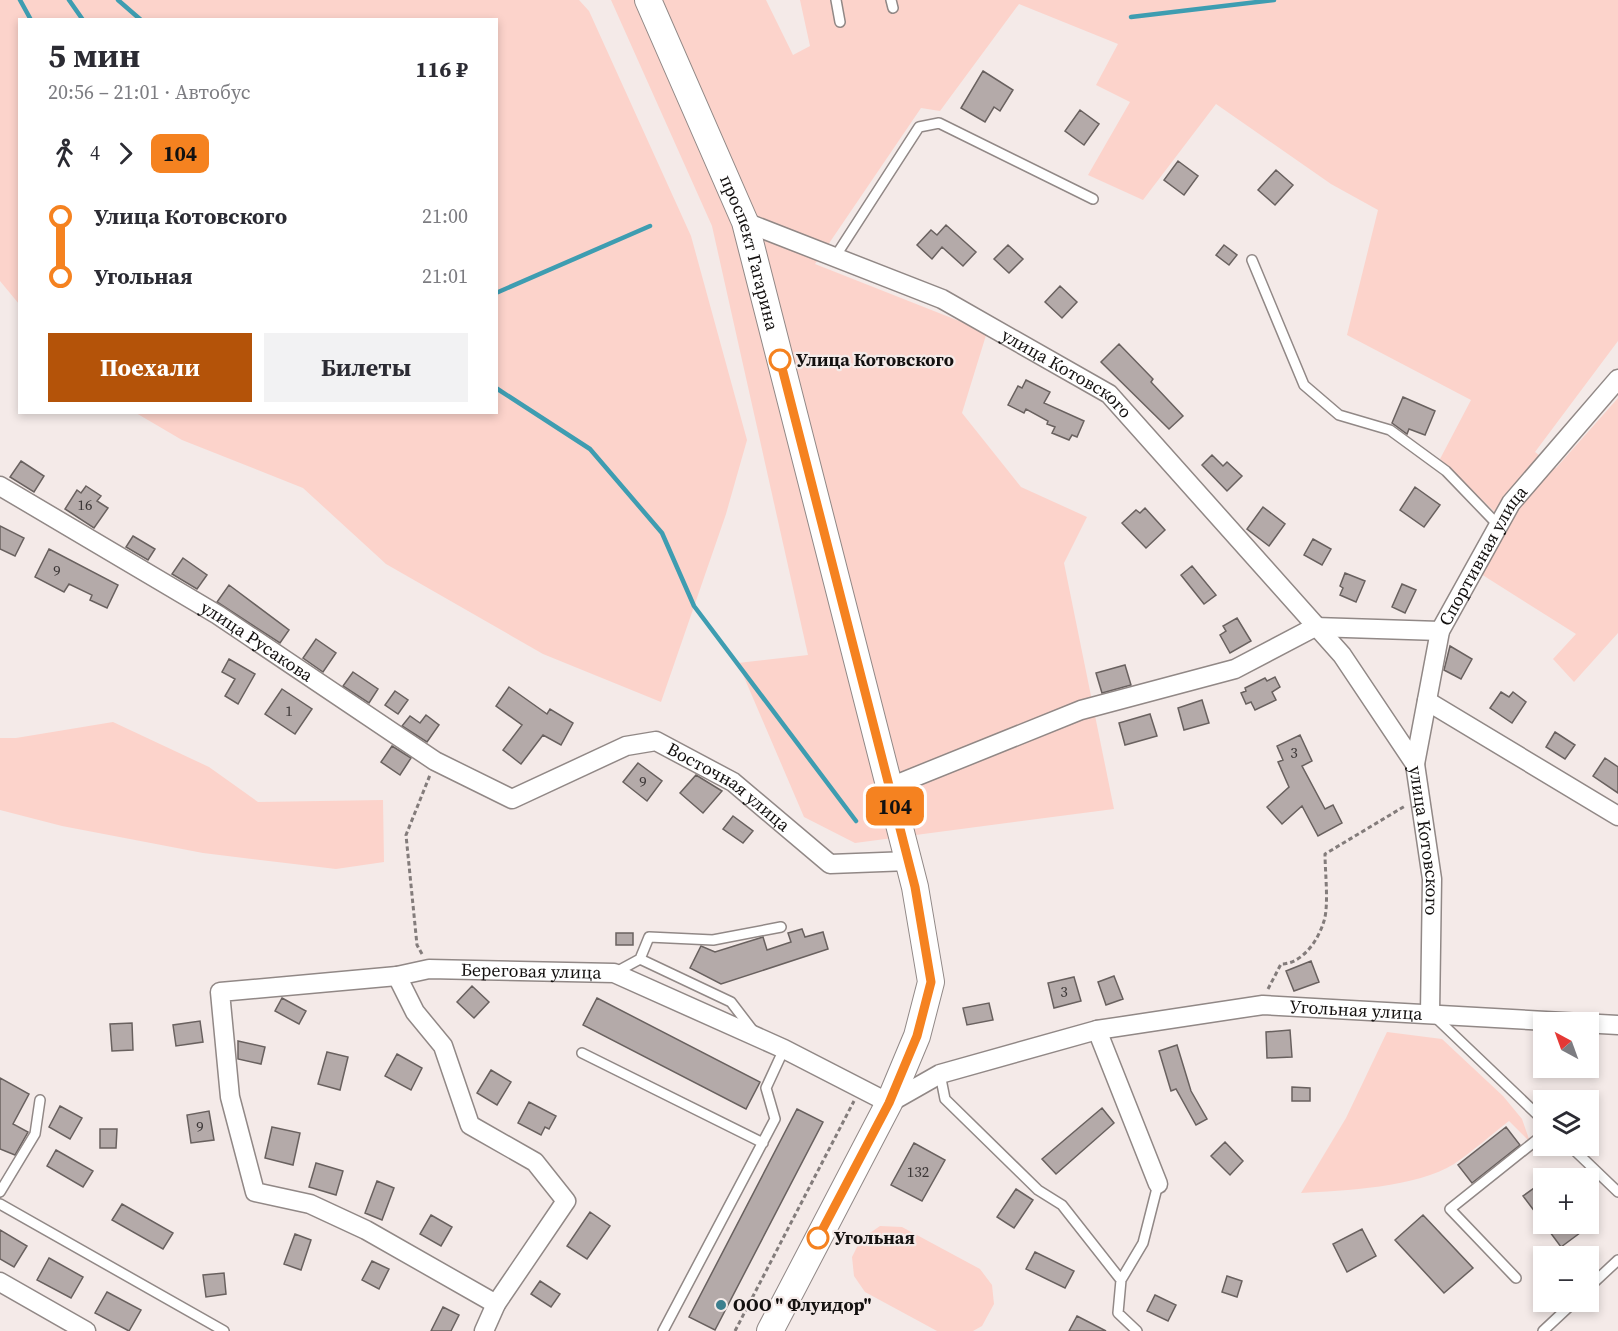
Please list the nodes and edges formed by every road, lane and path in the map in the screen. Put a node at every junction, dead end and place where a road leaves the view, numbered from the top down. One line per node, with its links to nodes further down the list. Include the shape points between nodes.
1 (648, 0): 5 (main road, проспект Гагарина)
2 (836, 0): 3 (lane)
3 (840, 22)
4 (1093, 200): 6 (lane, via 939,123 919,127)
5 (745, 222): 6 (street, улица Котовского); 16 (main road, проспект Гагарина)
6 (835, 257): 11 (street, улица Котовского, via 942,299 1109,394)
7 (1252, 260): 10 (lane, via 1304,385 1339,416 1390,430 1446,471)
8 (1618, 380): 10 (street, Спортивная улица, via 1511,502)
9 (0, 486): 14 (street, улица Русакова, via 218,615)
10 (1498, 525): 12 (street, Спортивная улица)
11 (1315, 627): 12 (street); 15 (street, улица Котовского, via 1342,655); 16 (street, via 1235,669 1081,710)
12 (1440, 631): 13 (street, Спортивная улица)
13 (1427, 701): 15 (street, Спортивная улица); 19 (street)
14 (435, 761): 18 (street, улица Русакова); 23 (path, via 406,835 417,945)
15 (1415, 764): 17 (street, улица Котовского)
16 (890, 787): 20 (main road, проспект Гагарина)
17 (1420, 797): 26 (path, via 1325,854 1324,920 1306,953 1293,964 1281,964); 27 (street, улица Котовского, via 1432,879)
18 (512, 799): 20 (street, Восточная улица, via 626,746 656,741 733,782 830,864)
19 (1618, 816)
20 (909, 861): 36 (main road, проспект Гагарина, via 931,982 917,1036)
21 (781, 927): 22 (lane, via 713,940 649,937)
22 (640, 959): 24 (lane); 30 (lane, via 731,1002)
23 (429, 969): 24 (street, Береговая улица); 25 (street, Береговая улица)
24 (614, 973): 30 (street, Береговая улица)
25 (397, 976): 50 (street, via 414,1012 443,1046 470,1125 535,1162 567,1201); 50 (street, Береговая улица, via 220,992 230,1097 255,1192 310,1204)
26 (1258, 1006): 27 (street, Угольная улица); 29 (street, Угольная улица)
27 (1430, 1013): 28 (street, Угольная улица); 37 (lane)
28 (1618, 1025)
29 (1097, 1030): 33 (street, Угольная улица); 41 (street)
30 (760, 1038): 31 (street, Береговая улица)
31 (784, 1049): 34 (street, Береговая улица); 38 (lane, via 766,1088 775,1119)
32 (582, 1053): 38 (lane)
33 (940, 1074): 36 (street, Угольная улица); 48 (lane, via 945,1099 1038,1190 1062,1205)
34 (860, 1089): 36 (street, Береговая улица); 56 (path)
35 (40, 1100): 42 (lane, via 35,1134)
36 (889, 1103): 57 (main road, проспект Гагарина)
37 (1533, 1111)
38 (763, 1143): 55 (lane)
39 (1533, 1143): 46 (lane, via 1450,1209)
40 (1580, 1156): 43 (lane)
41 (1158, 1184): 48 (lane, via 1143,1243)
42 (0, 1192)
43 (1618, 1192)
44 (0, 1204): 53 (lane)
45 (1618, 1260): 47 (lane)
46 (1516, 1278)
47 (1599, 1278)
48 (1121, 1280): 58 (lane, via 1118,1313)
49 (0, 1282): 52 (street)
50 (496, 1304): 54 (street)
51 (1563, 1312): 59 (lane)
52 (86, 1331)
53 (224, 1331)
54 (484, 1331)
55 (663, 1331)
56 (735, 1331)
57 (770, 1331)
58 (1137, 1331)
59 (1543, 1331)

